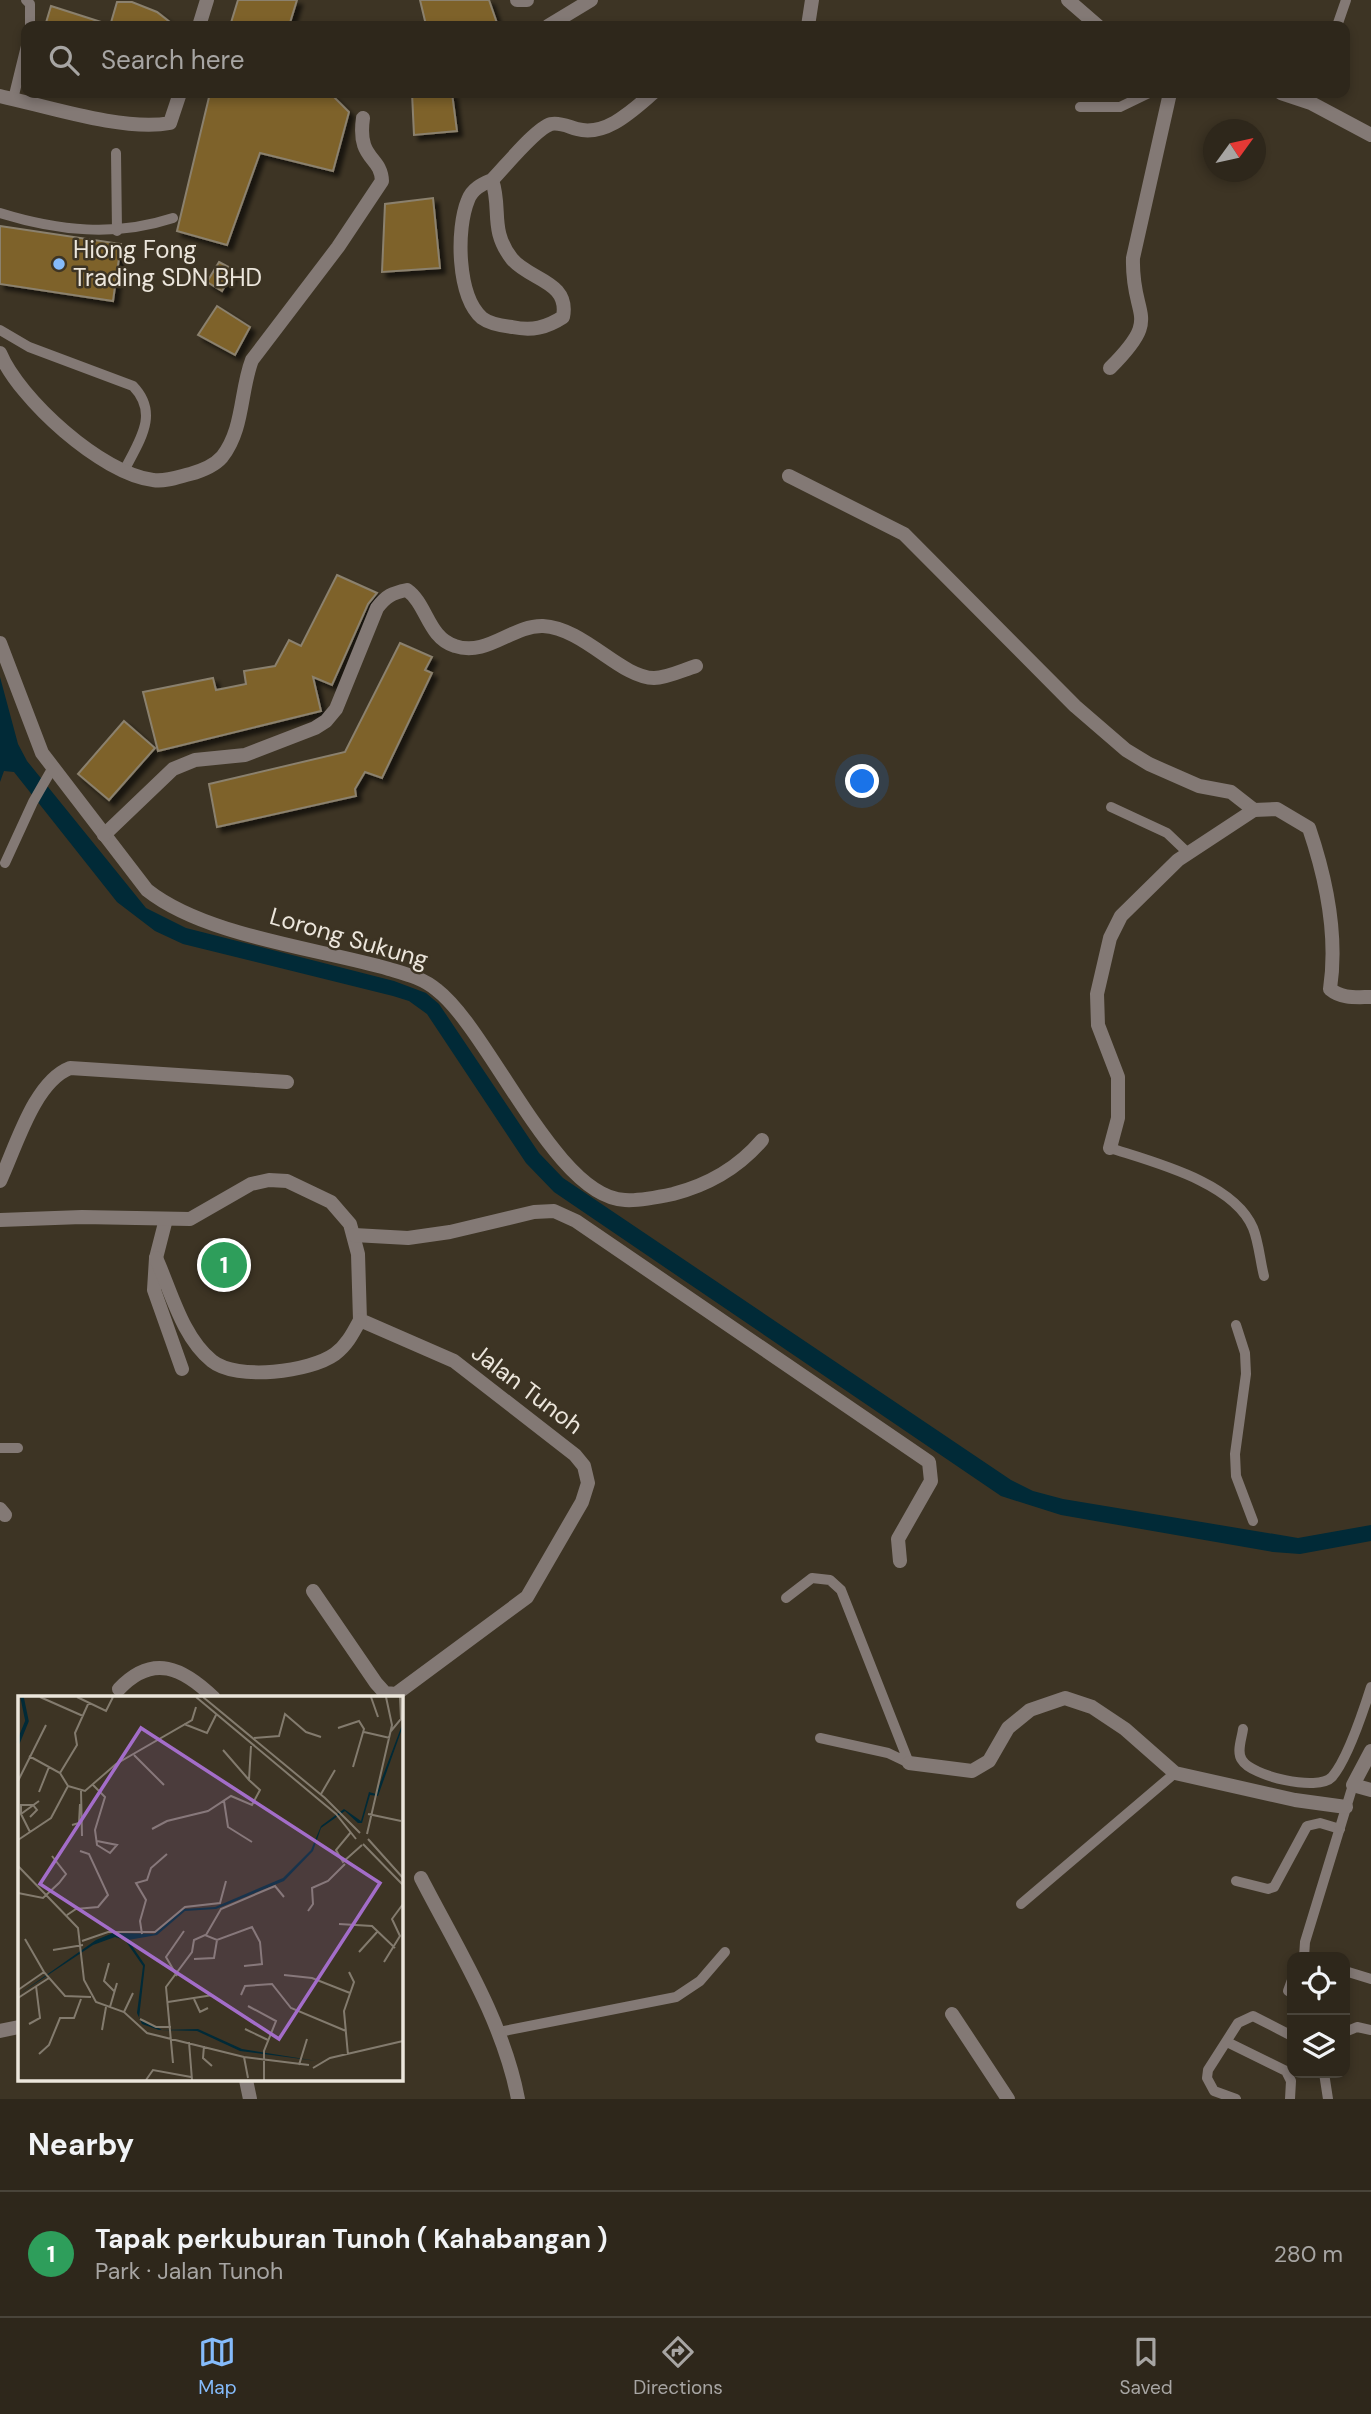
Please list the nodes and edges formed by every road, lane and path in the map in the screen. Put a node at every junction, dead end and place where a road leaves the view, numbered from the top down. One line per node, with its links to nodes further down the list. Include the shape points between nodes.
1 (26, 0): 9 (lane)
2 (207, 0): 10 (street)
3 (517, 0): 4 (street)
4 (527, 0)
5 (592, 0): 11 (street)
6 (812, 0): 12 (street)
7 (1068, 0): 13 (street)
8 (1346, 0): 14 (lane)
9 (30, 21)
10 (201, 21)
11 (556, 21)
12 (809, 21)
13 (1092, 21)
14 (1339, 21)
15 (21, 59): 16 (lane)
16 (6, 98): 17 (street, via 155,126 170,123)
17 (178, 98)
18 (647, 98): 26 (street, via 625,117 598,130 551,124)
19 (1139, 98): 22 (lane, via 1120,107)
20 (1169, 98): 32 (street, via 1133,258 1143,321 1136,342)
21 (1313, 98): 24 (street)
22 (1080, 107)
23 (363, 118): 33 (street, via 363,147 382,171 382,181 252,360 236,431 222,458 204,470 170,479 153,481)
24 (1371, 135)
25 (116, 153): 29 (lane)
26 (492, 180): 26 (street, via 501,242 514,262 558,290 565,308 563,317 550,326 529,330 484,320 466,293 460,248 468,198 480,184)
27 (0, 213): 29 (lane, via 79,229)
28 (173, 218): 29 (lane)
29 (117, 231)
30 (0, 330): 33 (lane, via 29,347 133,386 143,396 147,406 143,434)
31 (0, 353): 33 (street, via 24,391 59,425)
32 (1110, 368)
33 (124, 471)
34 (789, 476): 39 (street, via 904,534 1075,706 1126,750 1199,786 1231,792)
35 (0, 643): 37 (street, Lorong Sukung)
36 (696, 666): 40 (street, via 655,678 640,675 565,631 544,626 488,645 454,646 433,629 414,595 407,590 396,592 377,608 336,709 326,721 245,755 195,760 173,769)
37 (50, 774): 40 (street, Lorong Sukung); 42 (lane)
38 (1111, 807): 41 (lane, via 1167,833)
39 (1254, 810): 41 (street); 43 (street, via 1277,809 1309,828 1324,875 1334,965 1330,989 1351,998)
40 (104, 835): 45 (street, Lorong Sukung, via 130,871 165,904 203,920 417,977 438,990 461,1015 558,1152 575,1172 606,1195 624,1200 689,1189 738,1164)
41 (1188, 853): 46 (street, via 1121,916 1110,938 1097,994 1098,1025 1118,1077 1118,1118)
42 (5, 863)
43 (1371, 997)
44 (286, 1082): 47 (street, via 70,1068 43,1087)
45 (762, 1140)
46 (1110, 1148): 52 (lane, via 1212,1187 1235,1205 1252,1227)
47 (0, 1181)
48 (166, 1219): 49 (street); 50 (street, via 190,1220 251,1184 288,1181 331,1202); 51 (street)
49 (0, 1220)
50 (354, 1236): 53 (street); 59 (street, via 408,1238 534,1212 554,1211 576,1221 929,1462 932,1481 898,1539)
51 (156, 1258): 53 (street, via 187,1331 212,1362 243,1374 280,1371 332,1356 349,1342); 55 (street, via 154,1290)
52 (1264, 1276)
53 (360, 1320): 60 (street, Jalan Tunoh, via 454,1361 557,1438 584,1466 588,1483 582,1502 527,1597 396,1694 385,1693)
54 (1236, 1325): 58 (lane, via 1246,1374 1236,1476)
55 (182, 1369)
56 (0, 1448): 57 (lane)
57 (18, 1448)
58 (1253, 1521)
59 (900, 1561)
60 (313, 1591)
61 (786, 1598): 68 (lane, via 812,1578 830,1580 841,1590)
62 (1371, 1687): 65 (lane, via 1360,1723 1332,1777 1322,1782 1305,1784 1254,1771 1239,1754)
63 (119, 1689): 64 (street, via 138,1673 166,1667 195,1680)
64 (212, 1696)
65 (1243, 1729)
66 (820, 1738): 68 (lane, via 888,1753)
67 (1371, 1751): 70 (street)
68 (909, 1763): 69 (street, via 972,1771 989,1761 1008,1728 1030,1710 1065,1698 1092,1707 1125,1729)
69 (1175, 1773): 72 (street); 76 (lane)
70 (1353, 1784): 71 (street); 72 (lane)
71 (1371, 1790)
72 (1346, 1807): 73 (lane)
73 (1340, 1829): 75 (lane, via 1320,1823 1307,1826 1274,1887); 78 (lane)
74 (421, 1878): 86 (street)
75 (1236, 1881)
76 (1021, 1903)
77 (725, 1952): 86 (lane, via 700,1981 676,1997)
78 (1304, 1952)
79 (1350, 1973): 80 (lane)
80 (1371, 1979)
81 (952, 2014): 91 (street)
82 (18, 2027): 84 (street)
83 (1350, 2030): 85 (lane)
84 (0, 2031)
85 (1371, 2031)
86 (499, 2032): 90 (street)
87 (1287, 2034): 88 (lane, via 1253,2017 1238,2023)
88 (1227, 2042): 92 (lane, via 1207,2078 1214,2091); 93 (lane, via 1286,2071 1292,2081)
89 (1325, 2078): 94 (lane)
90 (518, 2099)
91 (1008, 2099)
92 (1236, 2099)
93 (1290, 2099)
94 (1328, 2099)

